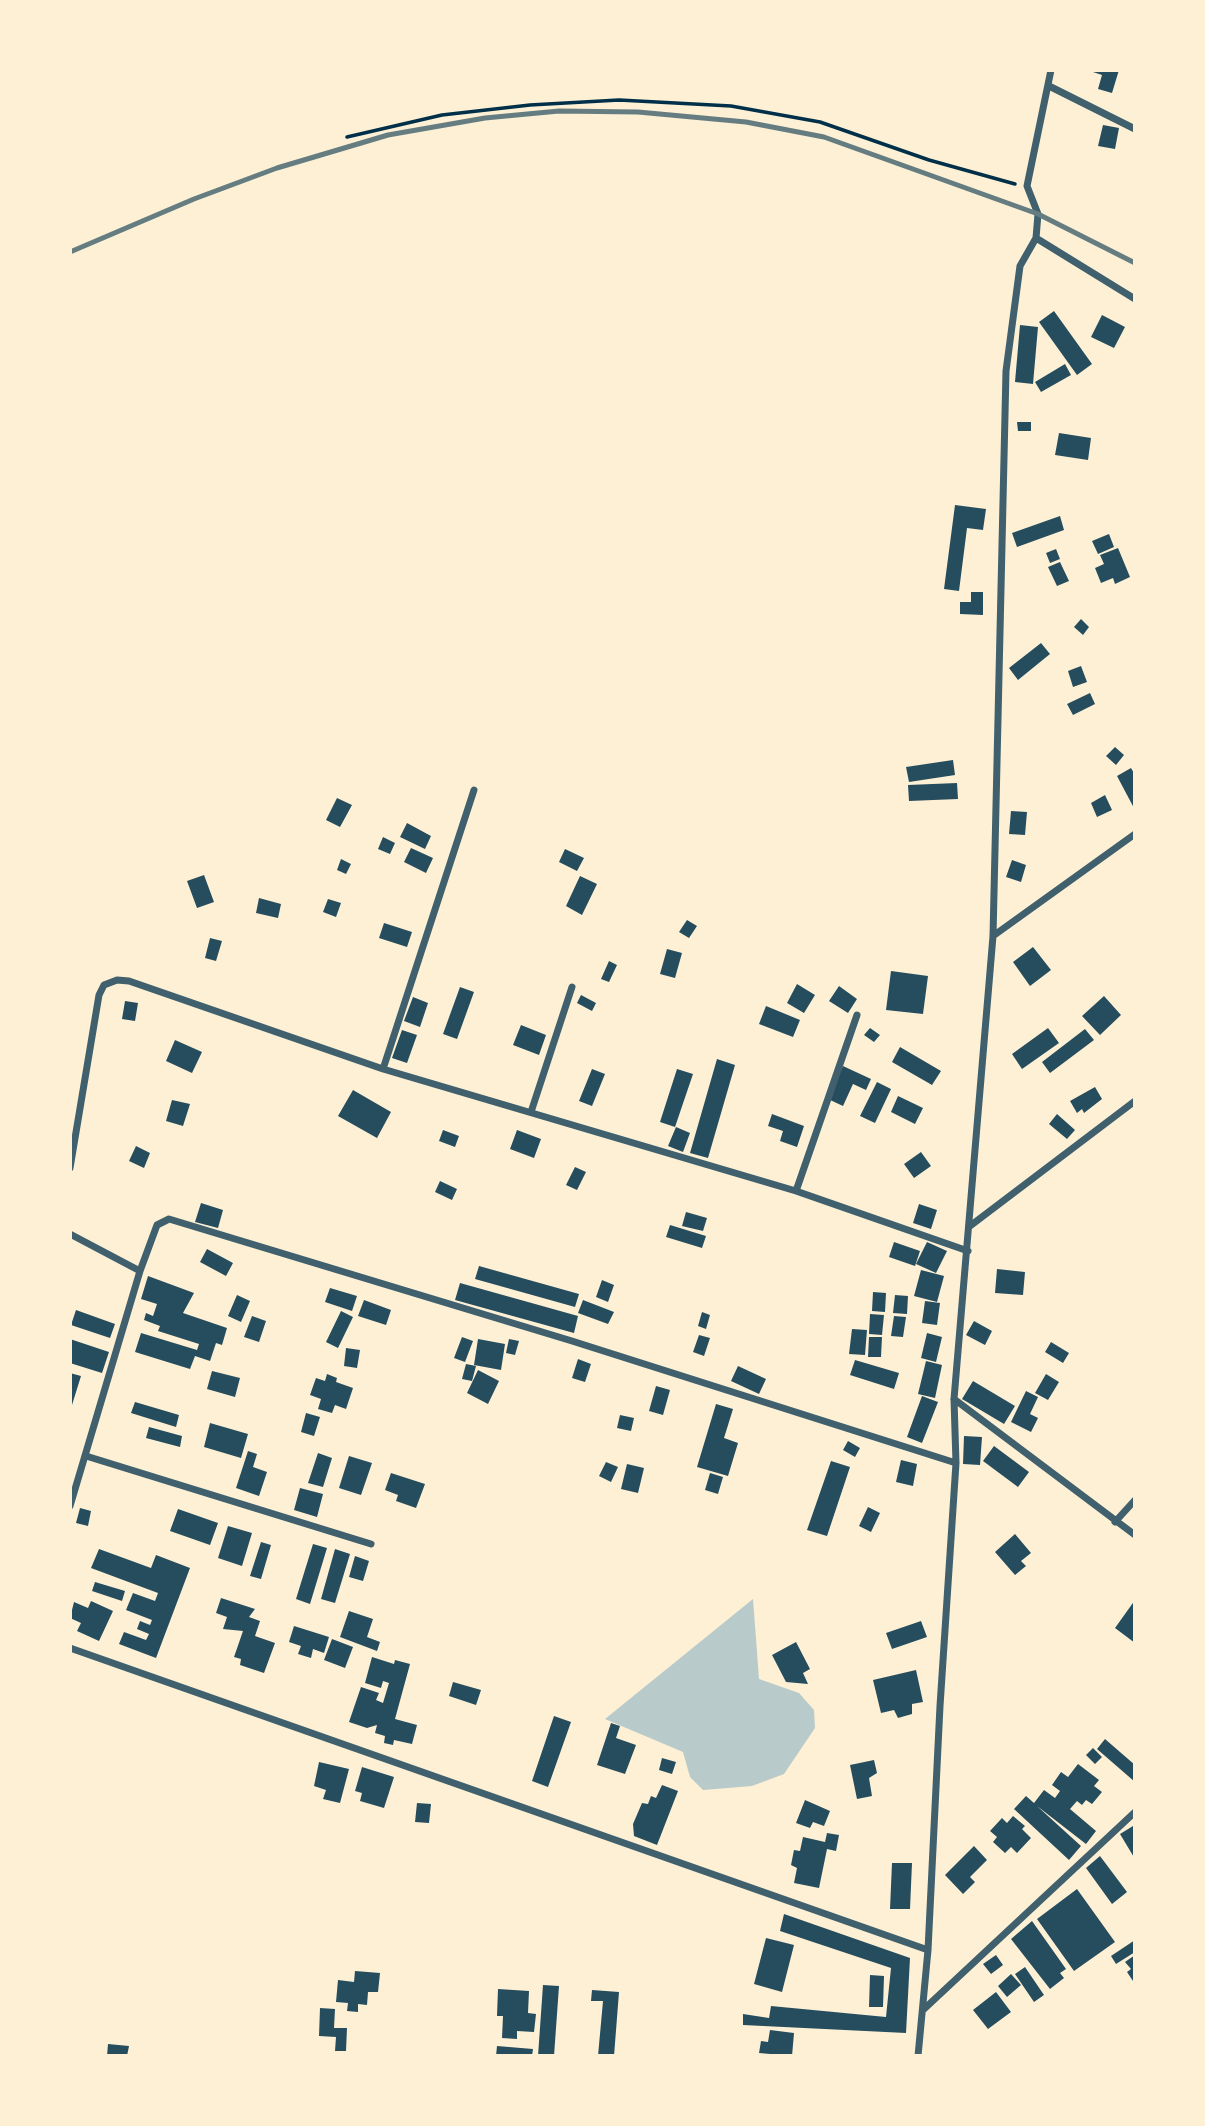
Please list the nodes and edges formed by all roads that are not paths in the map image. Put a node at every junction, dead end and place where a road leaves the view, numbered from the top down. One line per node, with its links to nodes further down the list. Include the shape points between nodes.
1 (1051, 70): 2 (street)
2 (1049, 86): 3 (street); 4 (street, via 1027,186 1038,214)
3 (1135, 130)
4 (1036, 238): 5 (street); 8 (street, via 1020,266 1006,371)
5 (1135, 299)
6 (474, 790): 11 (street)
7 (1135, 834): 8 (street)
8 (993, 936): 16 (street)
9 (572, 987): 13 (street)
10 (857, 1015): 15 (street)
11 (383, 1069): 13 (street); 14 (street, via 117,980 104,985 97,1004)
12 (1135, 1101): 16 (street)
13 (531, 1112): 15 (street)
14 (70, 1168)
15 (796, 1191): 18 (street)
16 (970, 1226): 18 (street)
17 (70, 1234): 19 (street)
18 (968, 1251): 20 (street)
19 (140, 1271): 21 (street); 22 (street, via 158,1225 163,1220 177,1220)
20 (954, 1399): 22 (street); 25 (street)
21 (86, 1456): 24 (street); 27 (street)
22 (956, 1463): 30 (street)
23 (1135, 1500): 25 (street)
24 (70, 1506)
25 (1115, 1522): 26 (street)
26 (1135, 1535)
27 (371, 1544)
28 (70, 1648): 30 (street)
29 (1135, 1812): 31 (street)
30 (928, 1950): 31 (street)
31 (922, 2010): 32 (street)
32 (918, 2056)

